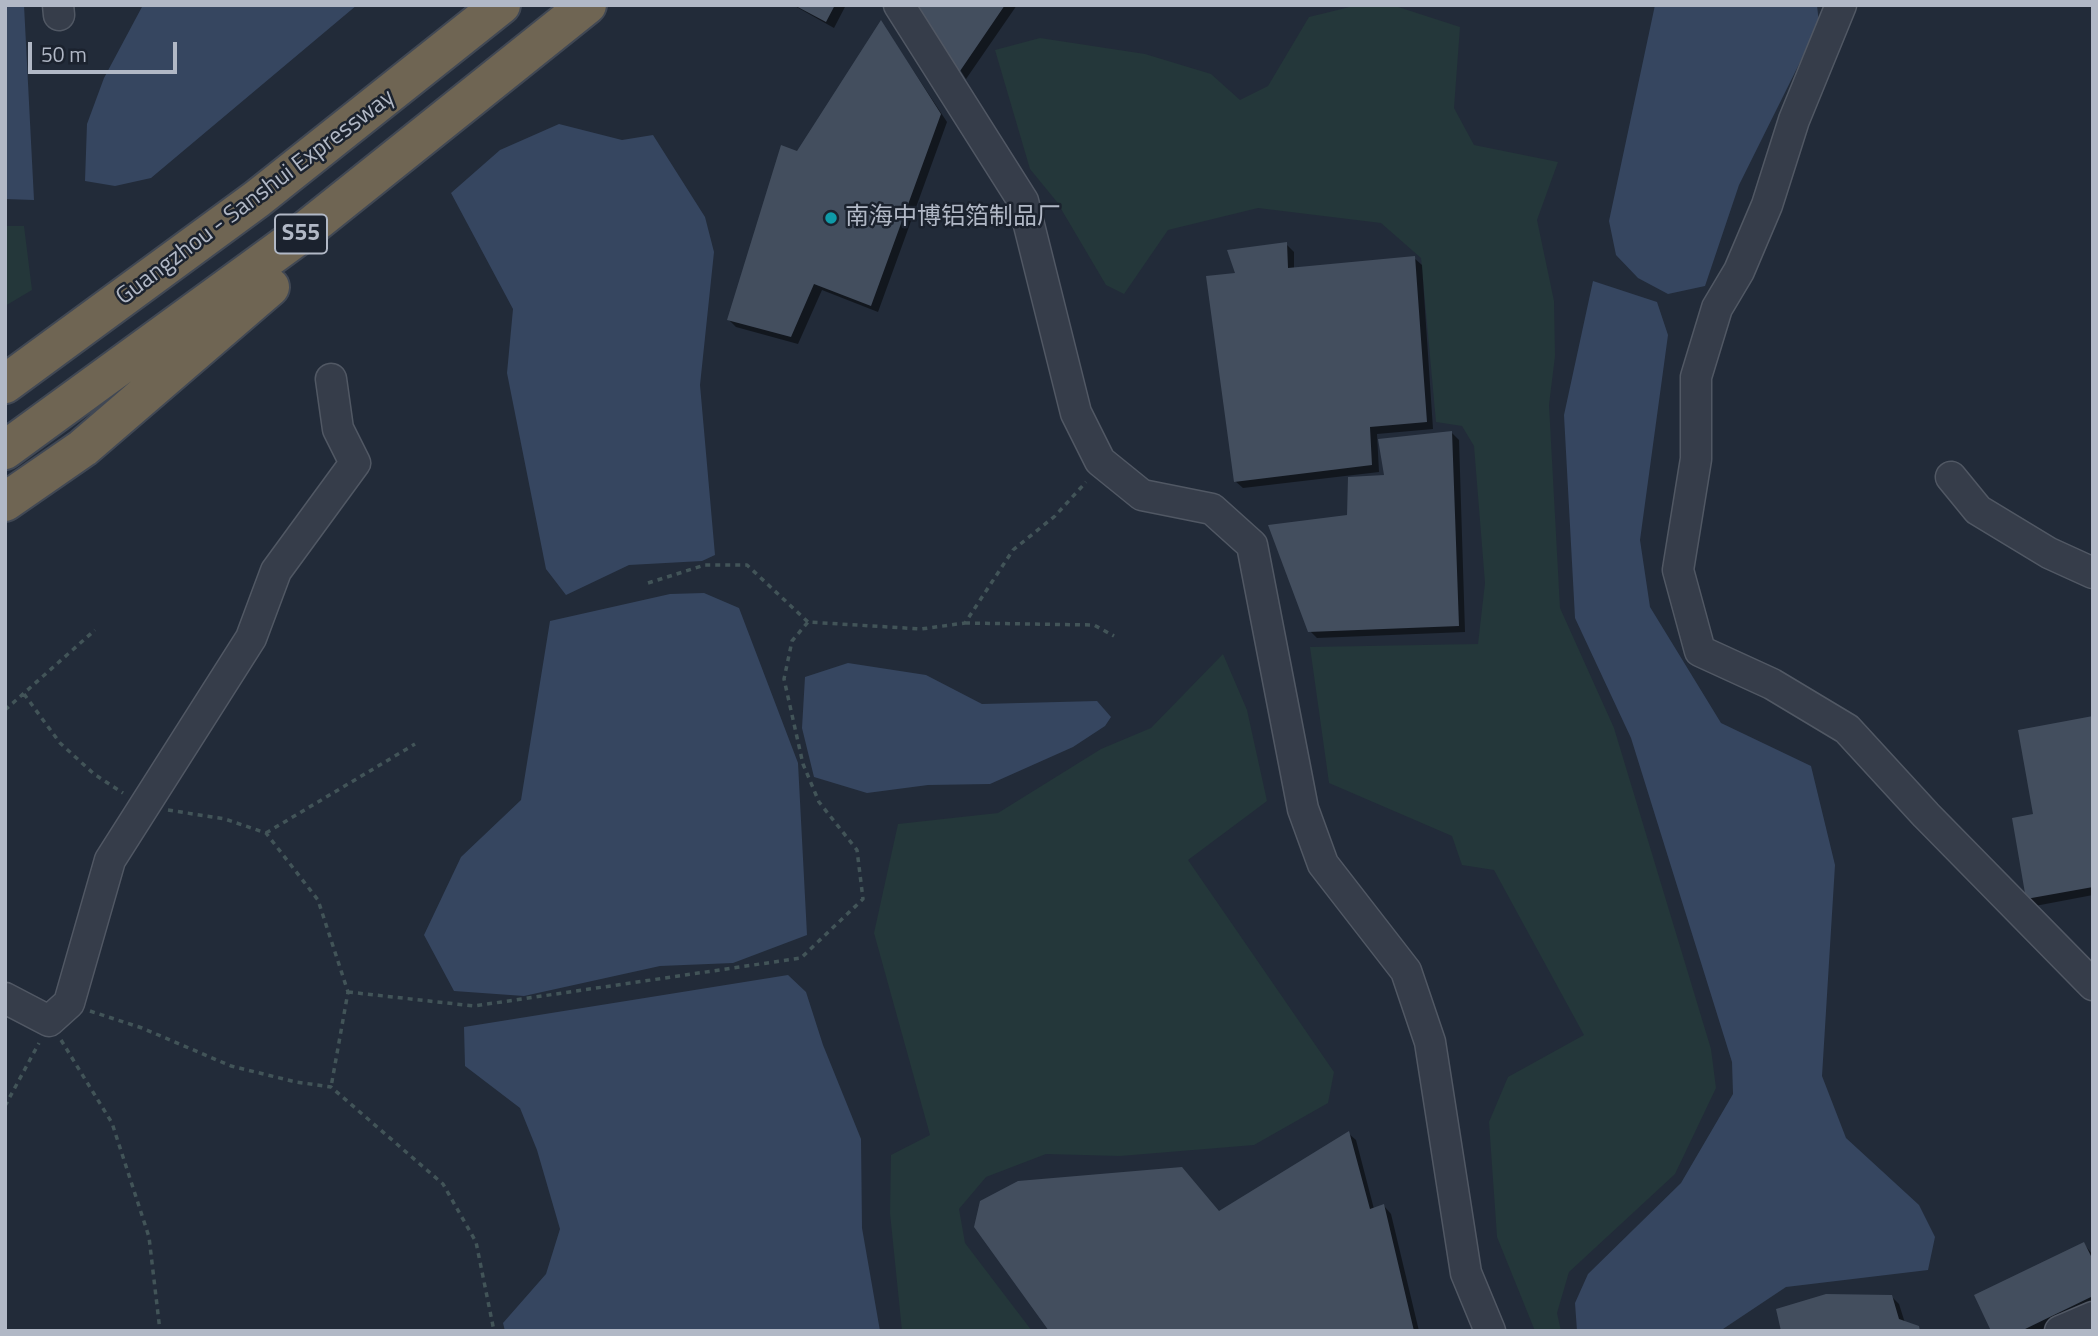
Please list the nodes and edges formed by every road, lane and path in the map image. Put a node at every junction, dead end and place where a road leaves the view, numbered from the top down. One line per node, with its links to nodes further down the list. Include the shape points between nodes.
1 (501, 5): 6 (highway, Guangzhou - Sanshui Expressway / S55)
2 (587, 5): 5 (highway, S55)
3 (899, 5): 11 (street, via 1023,201 1076,413)
4 (1841, 5): 25 (street, via 1794,120 1768,205 1717,308 1696,377 1696,459 1678,570 1700,651 1772,684 1847,729)
5 (410, 148): 10 (highway, S55, via 290,243); 13 (highway, via 278,279 83,448)
6 (257, 199): 7 (highway); 9 (highway, Guangzhou - Sanshui Expressway / S55)
7 (5, 354)
8 (331, 379): 23 (street, via 338,429 355,463 276,571 251,638)
9 (5, 384)
10 (5, 450)
11 (1106, 466): 17 (path, via 1013,550); 34 (street, via 1142,495 1212,509 1252,545 1303,809 1323,864 1406,971 1430,1042 1465,1273)
12 (1951, 477): 14 (street, via 1978,510 2049,553)
13 (5, 502)
14 (2093, 573)
15 (648, 583): 16 (path, via 705,565 747,565)
16 (808, 622): 17 (path, via 921,629); 26 (path, via 792,641 784,679 803,764 819,802 858,850 863,899 801,958 474,1006)
17 (965, 622): 19 (path, via 1094,625)
18 (95, 631): 20 (path)
19 (1114, 636)
20 (24, 694): 21 (path); 23 (path, via 60,743 94,774)
21 (5, 710)
22 (415, 744): 24 (path)
23 (144, 807): 24 (path, via 225,818); 28 (street, via 110,860)
24 (266, 833): 26 (path, via 318,900)
25 (2093, 985)
26 (348, 992): 29 (path)
27 (5, 998): 28 (street)
28 (59, 1012): 29 (path, via 142,1028 231,1066); 30 (path); 32 (path, via 112,1123 149,1237)
29 (331, 1087): 33 (path, via 443,1184 477,1242)
30 (5, 1106)
31 (2093, 1317): 35 (street)
32 (160, 1331)
33 (494, 1331)
34 (1490, 1331)
35 (2060, 1331)

